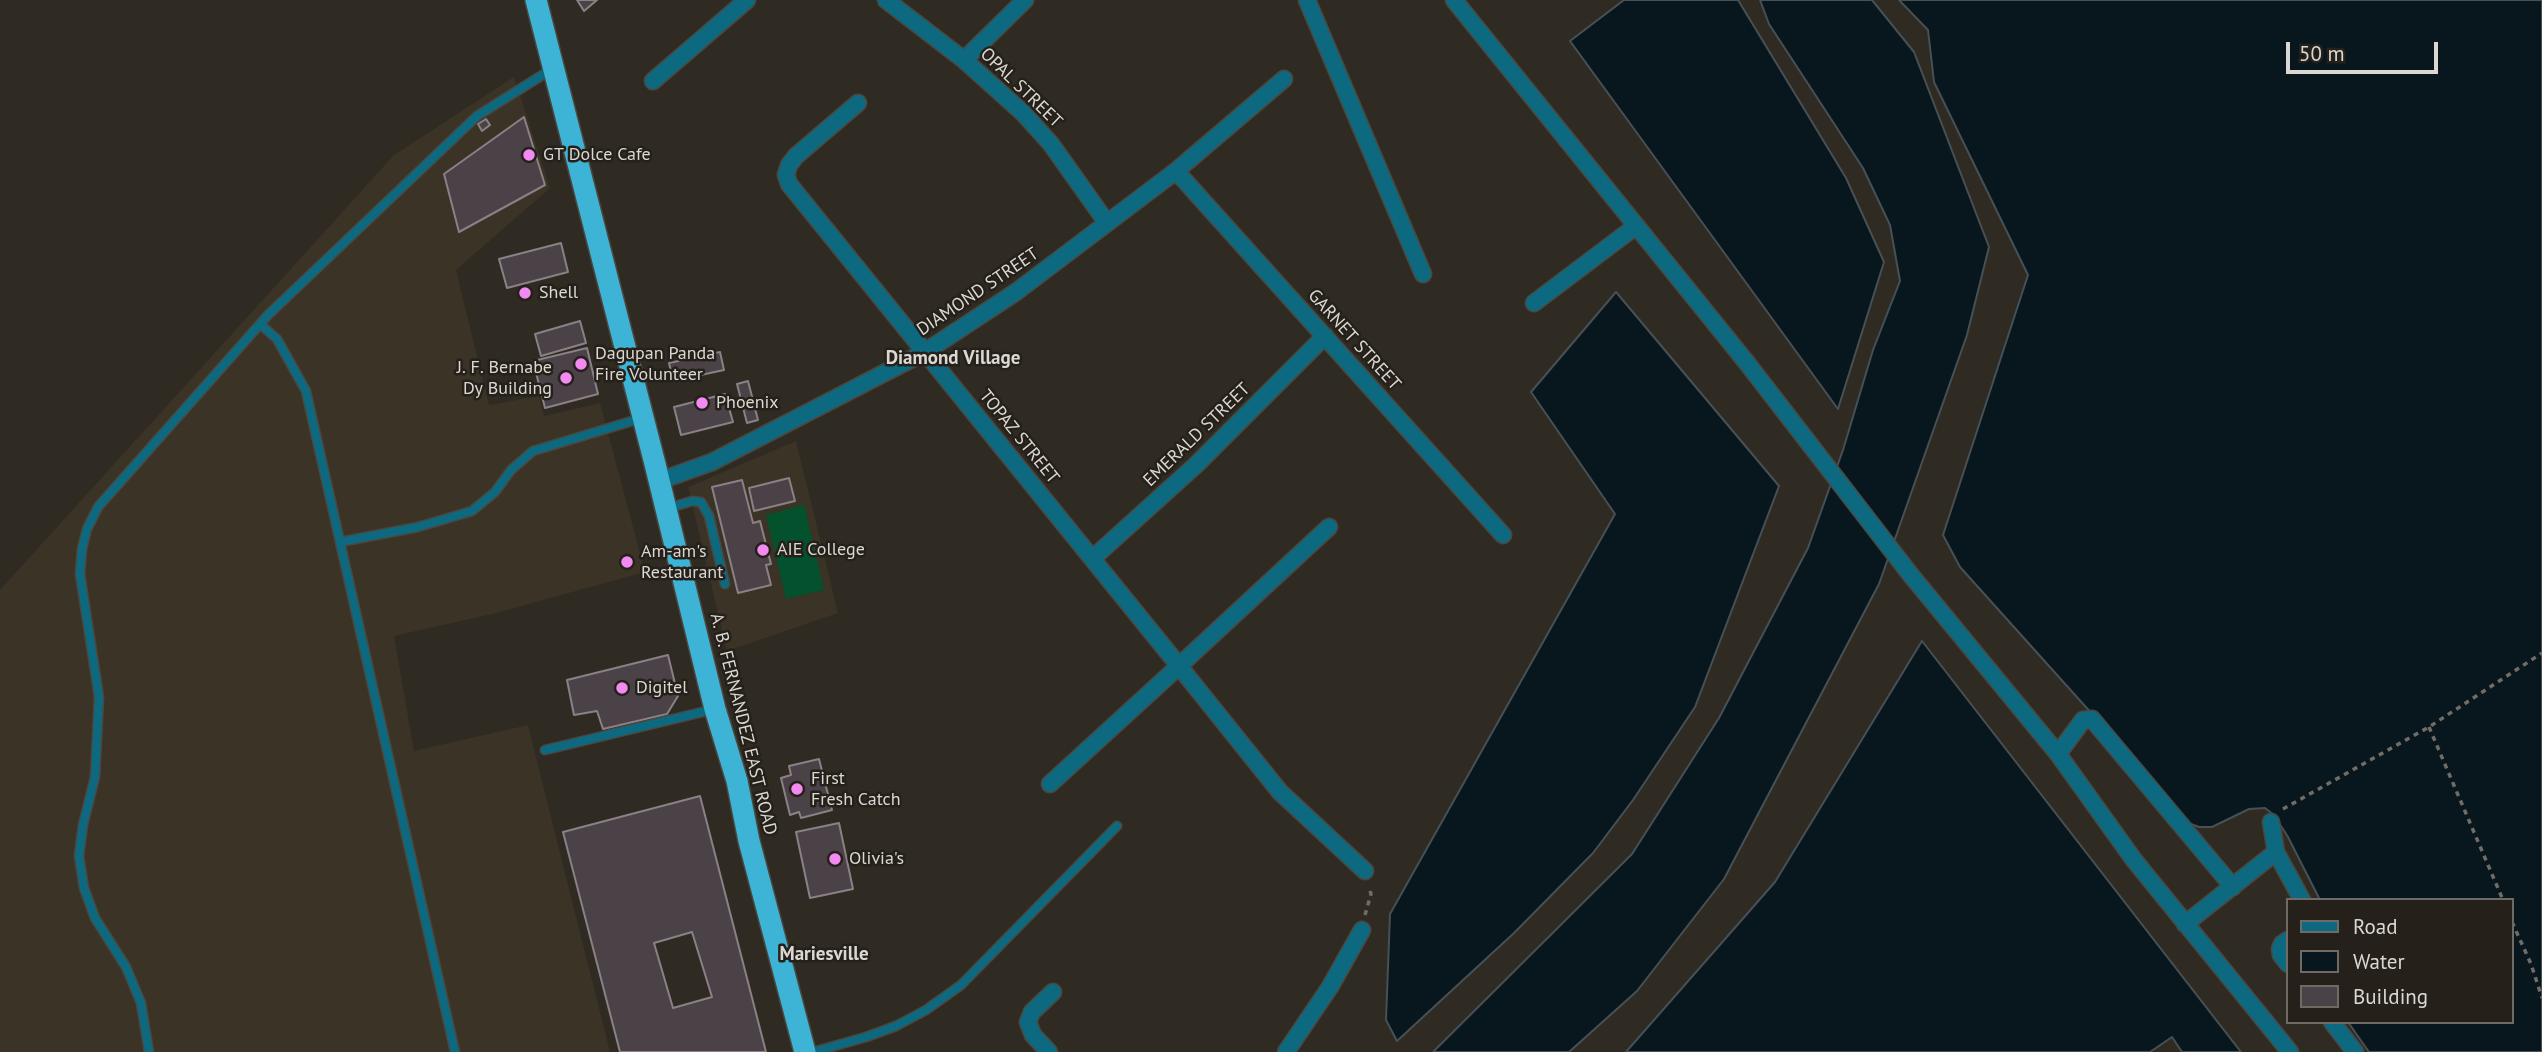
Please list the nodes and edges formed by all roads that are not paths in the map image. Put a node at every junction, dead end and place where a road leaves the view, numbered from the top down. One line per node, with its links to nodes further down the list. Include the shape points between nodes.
1 (536, 0): 8 (highway, A. B. FERNANDEZ EAST ROAD)
2 (747, 0): 10 (street)
3 (886, 0): 7 (street, OPAL STREET)
4 (1025, 0): 7 (street)
5 (1307, 0): 15 (street)
6 (1454, 0): 14 (street)
7 (964, 60): 13 (street, OPAL STREET, via 1024,113)
8 (554, 68): 17 (lane, via 477,116); 20 (highway, A. B. FERNANDEZ EAST ROAD)
9 (1284, 79): 12 (street, DIAMOND STREET)
10 (653, 81)
11 (858, 103): 19 (street, TOPAZ STREET, via 796,156 786,175 797,195)
12 (1176, 171): 13 (street, DIAMOND STREET); 18 (street, GARNET STREET)
13 (1107, 223): 19 (street, DIAMOND STREET, via 1016,292)
14 (1636, 226): 16 (street); 31 (street)
15 (1423, 274)
16 (1534, 303)
17 (260, 324): 25 (lane, via 277,339 306,391); 45 (lane, via 98,508 82,549 80,574 99,697 95,777 79,856 95,918 126,967 141,1003)
18 (1325, 336): 24 (street, GARNET STREET); 26 (street, EMERALD STREET, via 1197,464)
19 (925, 352): 21 (street, DIAMOND STREET, via 712,462); 26 (street, TOPAZ STREET)
20 (642, 418): 21 (highway, A. B. FERNANDEZ EAST ROAD); 25 (lane, via 533,451 472,511)
21 (659, 481): 22 (highway, A. B. FERNANDEZ EAST ROAD)
22 (666, 509): 27 (lane, via 701,502 709,516); 29 (highway, A. B. FERNANDEZ EAST ROAD)
23 (1329, 527): 28 (street)
24 (1503, 535)
25 (340, 542): 46 (lane)
26 (1093, 558): 28 (street, TOPAZ STREET)
27 (725, 584)
28 (1179, 666): 32 (street); 36 (street, TOPAZ STREET, via 1280,792)
29 (715, 709): 30 (lane); 47 (highway, A. B. FERNANDEZ EAST ROAD)
30 (545, 750)
31 (2057, 754): 37 (street, via 2083,720 2092,719); 39 (street)
32 (1050, 783)
33 (2272, 818): 35 (street)
34 (1116, 826): 48 (lane, via 961,985 896,1026)
35 (2276, 852): 37 (street); 38 (street)
36 (1365, 870)
37 (2233, 887): 39 (street)
38 (2301, 898)
39 (2185, 924): 51 (street)
40 (1362, 930): 50 (street)
41 (2286, 941): 42 (street, via 2280,949)
42 (2286, 961)
43 (1053, 992): 49 (street, via 1028,1022)
44 (2334, 1024): 52 (street)
45 (149, 1052)
46 (455, 1052)
47 (805, 1052)
48 (813, 1052)
49 (1049, 1052)
50 (1286, 1052)
51 (2290, 1052)
52 (2355, 1052)

